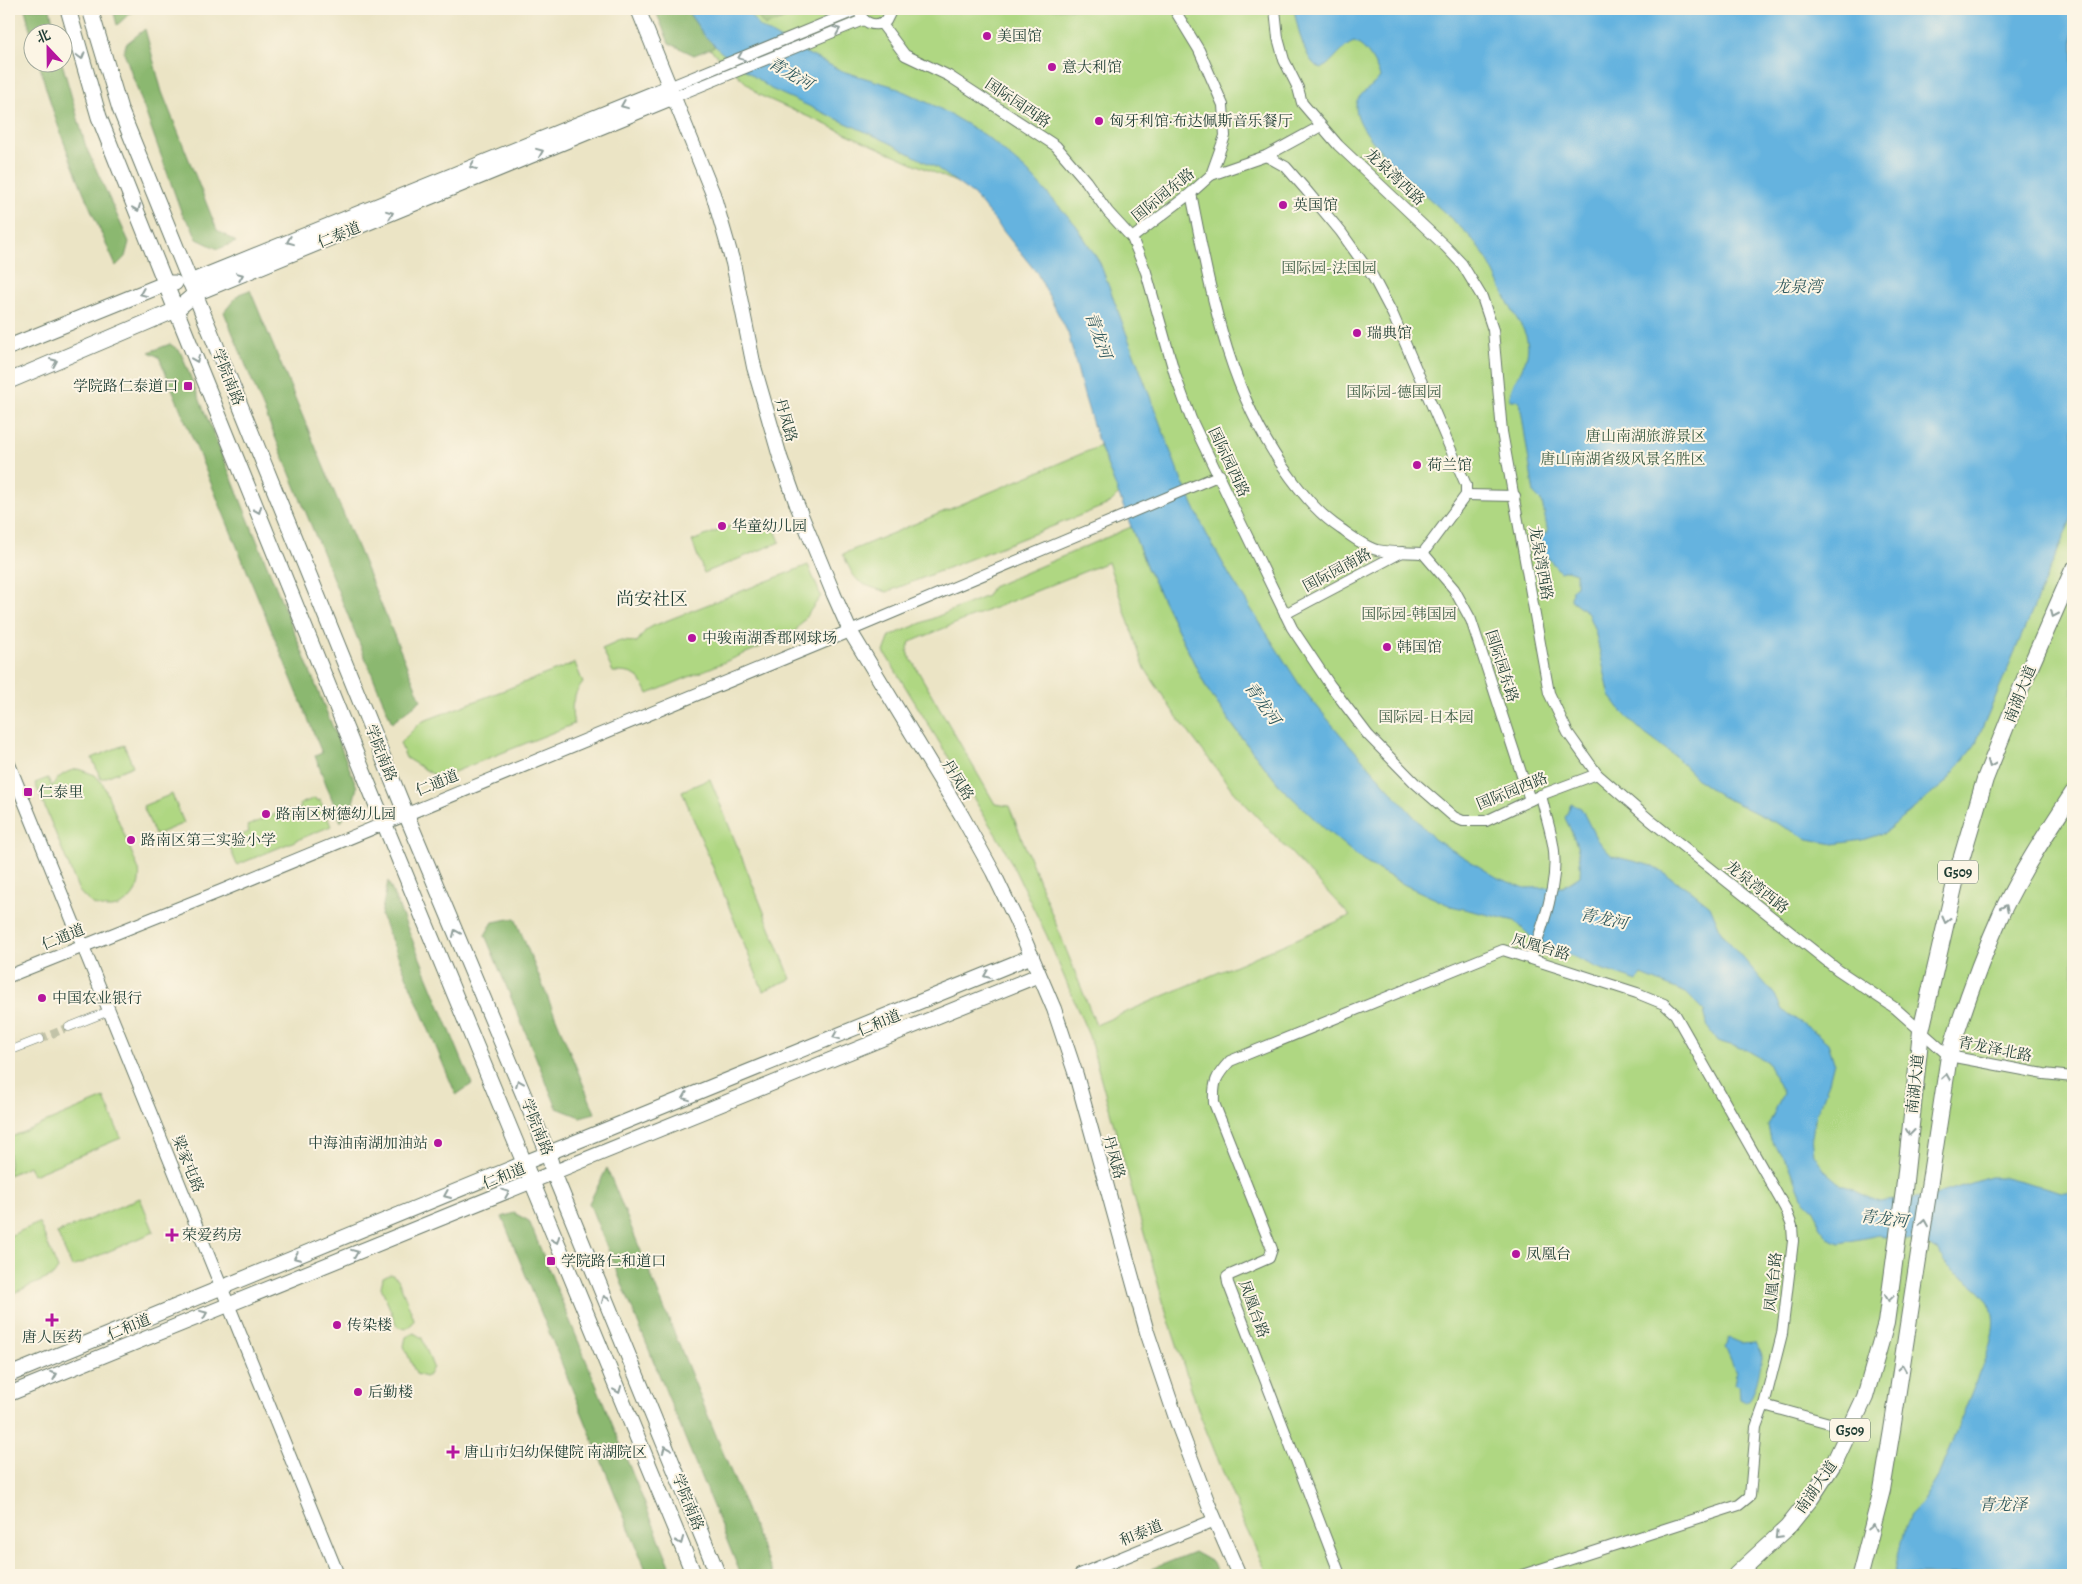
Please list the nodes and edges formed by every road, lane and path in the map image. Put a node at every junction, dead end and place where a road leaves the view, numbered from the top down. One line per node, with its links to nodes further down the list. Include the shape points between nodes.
1 (68, 9): 16 (main road, 学院南路, one-way to 16, via 100,117)
2 (90, 9): 17 (main road, 学院南路, via 120,109)
3 (638, 9): 10 (main road, 丹凤路)
4 (859, 9): 8 (street); 10 (street, one-way to 10, via 700,73)
5 (892, 9): 9 (street)
6 (1174, 9): 13 (street, 国际园东路, via 1199,50 1223,105 1226,136)
7 (1275, 9): 11 (street, 龙泉湾西路, via 1284,60 1302,103)
8 (863, 20): 9 (street); 10 (street, one-way to 8, via 706,84)
9 (882, 24): 15 (street, 国际园西路, via 905,55 949,76 1056,146)
10 (671, 92): 17 (main road, 仁泰道); 28 (main road, 丹凤路, via 725,232 754,367 780,457)
11 (1321, 126): 12 (street); 23 (street, 龙泉湾西路, via 1462,264 1482,298 1493,330 1502,432)
12 (1266, 156): 13 (street); 22 (street, via 1286,168 1306,190 1373,277 1408,347 1466,485)
13 (1211, 175): 14 (street, 国际园东路)
14 (1191, 193): 15 (street, 国际园东路); 24 (street, via 1212,300 1233,368 1262,434 1310,503 1328,521 1376,550)
15 (1132, 238): 21 (street, 国际园西路, via 1146,272 1191,419)
16 (167, 283): 17 (main road, 仁泰道); 18 (main road, 学院南路); 19 (main road, 仁泰道, one-way to 19)
17 (192, 288): 18 (main road, 仁泰道); 34 (main road, 学院南路)
18 (176, 310): 20 (main road, 仁泰道, one-way to 18); 35 (main road, 学院南路, one-way to 35)
19 (9, 348)
20 (9, 381)
21 (1220, 475): 27 (street, 国际园西路); 28 (street)
22 (1466, 495): 23 (street); 25 (street)
23 (1515, 496): 30 (street, 龙泉湾西路, via 1549,693 1568,733)
24 (1402, 552): 25 (street); 27 (street, 国际园南路)
25 (1423, 553): 33 (street, 国际园东路, via 1454,590 1471,620)
26 (2073, 570): 43 (highway, 南湖大道 / G509, one-way to 43, via 1985,778 1958,870)
27 (1285, 614): 33 (street, 国际园西路, via 1330,685 1368,736 1454,817 1463,821 1486,820)
28 (850, 631): 34 (street, 仁通道); 37 (main road, 丹凤路, via 970,830)
29 (9, 764): 36 (street, 梁家屯路)
30 (1597, 774): 32 (street, 国际园西路); 43 (street, 龙泉湾西路, via 1742,894)
31 (2073, 793): 46 (highway, 南湖大道 / G509, one-way to 31, via 1964,1007 2003,910)
32 (1541, 796): 33 (street, 国际园西路); 38 (street, via 1554,850 1553,883)
33 (1530, 800)
34 (406, 814): 35 (street, 仁通道); 48 (main road, 学院南路, one-way to 34)
35 (384, 823): 36 (street, 仁通道); 49 (main road, 学院南路)
36 (83, 946): 40 (street, 仁通道); 41 (street, 梁家屯路)
37 (1032, 956): 39 (main road, 丹凤路); 48 (main road, 仁和道, one-way to 48)
38 (1531, 959): 56 (street, 凤凰台路, via 1637,993 1664,1004 1676,1014 1786,1208 1792,1226 1792,1250 1782,1334); 64 (street, 凤凰台路, via 1503,950 1230,1061 1218,1074 1213,1089 1214,1103 1272,1249 1269,1258 1230,1274 1228,1283)
39 (1040, 975): 50 (main road, 仁和道); 58 (main road, 丹凤路, via 1065,1039 1147,1332)
40 (9, 976)
41 (109, 1011): 42 (street); 52 (street, 梁家屯路)
42 (69, 1027)
43 (1921, 1031): 46 (street, 青龙泽北路); 57 (highway, 南湖大道 / G509, one-way to 57, via 1886,1323 1865,1397)
44 (40, 1039): 45 (street)
45 (9, 1052)
46 (1949, 1056): 47 (street, 青龙泽北路); 67 (highway, 南湖大道 / G509, one-way to 46, via 1883,1481)
47 (2073, 1077)
48 (548, 1153): 49 (main road, 仁和道); 50 (main road, 学院南路)
49 (524, 1163): 51 (main road, 学院南路); 52 (main road, 仁和道, one-way to 52)
50 (554, 1174): 51 (main road, 仁和道); 61 (main road, 学院南路, one-way to 50)
51 (532, 1182): 53 (main road, 仁和道, one-way to 51); 60 (main road, 学院南路, one-way to 60)
52 (221, 1289): 53 (street, 梁家屯路); 54 (main road, 仁和道)
53 (227, 1305): 55 (main road, 仁和道, one-way to 53); 59 (street, 梁家屯路)
54 (9, 1375)
55 (9, 1394)
56 (1764, 1406): 57 (street); 65 (street, 凤凰台路, via 1756,1427 1750,1496 1745,1502)
57 (1851, 1429): 66 (highway, 南湖大道 / G509, one-way to 66, via 1811,1498 1786,1528)
58 (1215, 1520): 62 (street, 和泰道); 63 (main road, 丹凤路)
59 (338, 1575)
60 (694, 1575)
61 (718, 1575)
62 (1080, 1575)
63 (1238, 1575)
64 (1340, 1575)
65 (1522, 1575)
66 (1736, 1575)
67 (1860, 1575)

